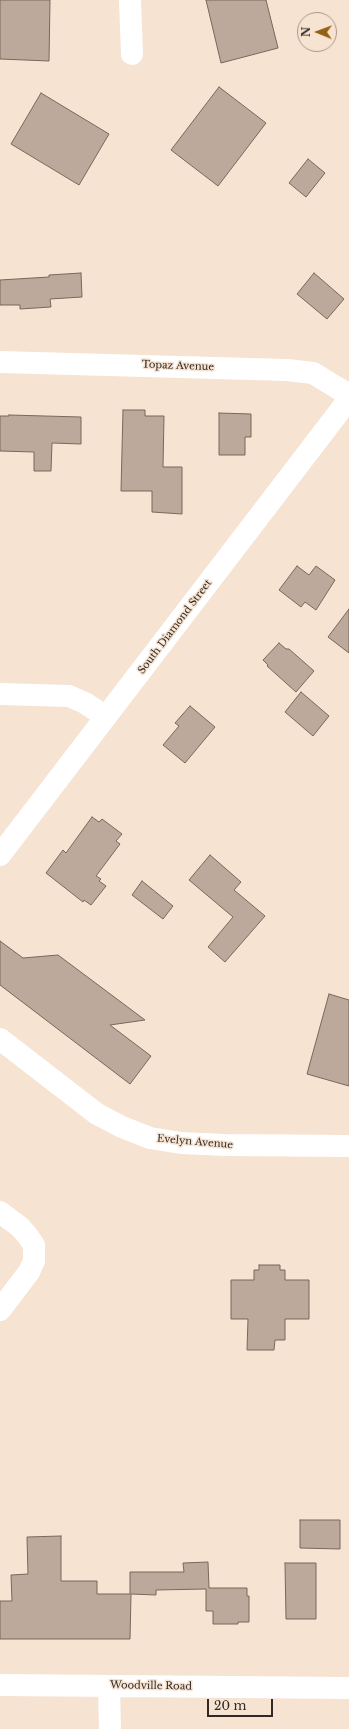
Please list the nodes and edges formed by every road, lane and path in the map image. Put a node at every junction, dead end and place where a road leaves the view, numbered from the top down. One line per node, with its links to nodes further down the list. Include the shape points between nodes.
1 (130, 0): 2 (street)
2 (132, 54)
3 (0, 362): 4 (street, Topaz Avenue, via 287,370 313,373)
4 (349, 395)
5 (349, 399): 7 (street, South Diamond Street)
6 (0, 694): 7 (street, via 69,696)
7 (106, 717): 8 (street, South Diamond Street)
8 (0, 855)
9 (0, 1039): 10 (street, Evelyn Avenue, via 97,1114 150,1138 181,1143 225,1145)
10 (349, 1146)
11 (0, 1212): 12 (street, via 28,1235 34,1245 34,1261 29,1272)
12 (0, 1310)
13 (0, 1685): 14 (street, Woodville Road)
14 (109, 1686): 15 (street, Woodville Road); 16 (street)
15 (349, 1688)
16 (110, 1729)

